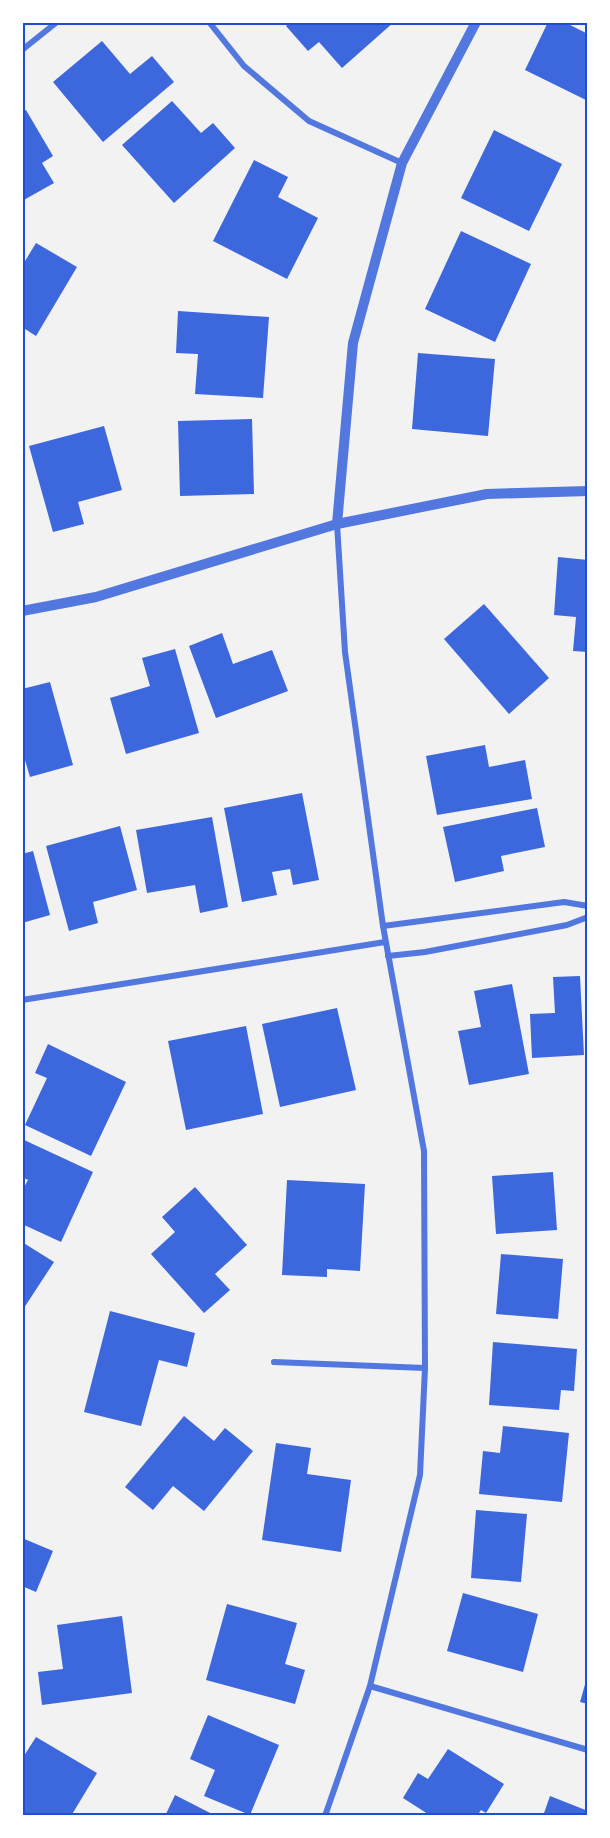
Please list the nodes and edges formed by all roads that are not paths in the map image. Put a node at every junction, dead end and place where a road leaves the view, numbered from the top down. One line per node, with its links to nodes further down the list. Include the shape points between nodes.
1 (57, 22): 4 (street)
2 (209, 22): 5 (street, via 244,66 309,121)
3 (477, 22): 5 (street)
4 (22, 50)
5 (402, 163): 7 (street, via 353,343)
6 (588, 491): 7 (street, via 487,494)
7 (338, 524): 8 (street, via 96,597); 11 (street, via 345,652)
8 (22, 611)
9 (588, 906): 11 (street, via 564,902)
10 (588, 917): 13 (street, via 567,925)
11 (382, 926): 12 (street)
12 (385, 942): 13 (street); 14 (street)
13 (388, 956): 16 (street, via 424,1150)
14 (22, 1000)
15 (274, 1362): 16 (street)
16 (425, 1368): 17 (street, via 420,1475)
17 (370, 1686): 18 (street); 19 (street)
18 (588, 1750)
19 (325, 1815)

